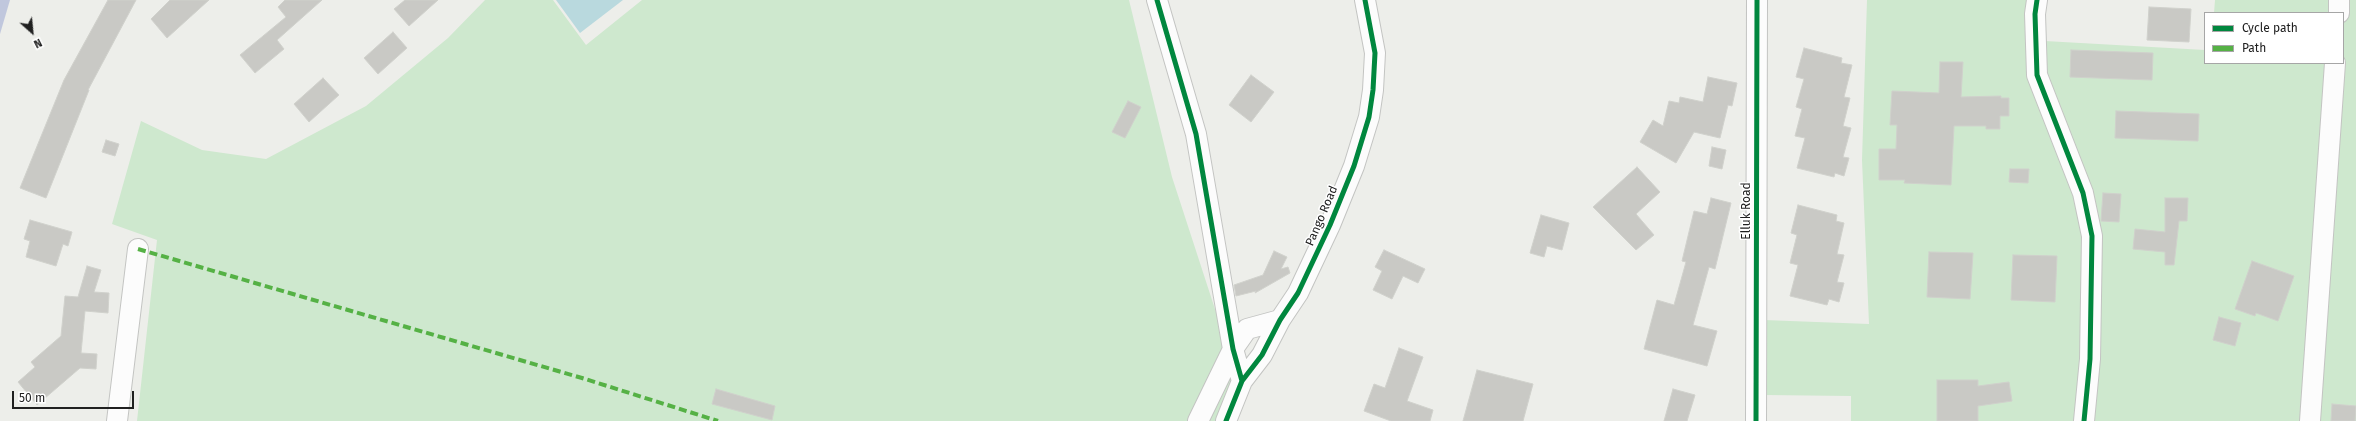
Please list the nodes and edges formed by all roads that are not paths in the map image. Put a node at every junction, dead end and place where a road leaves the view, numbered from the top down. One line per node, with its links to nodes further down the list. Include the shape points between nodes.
1 (1157, 0): 10 (street, via 1196,134)
2 (1365, 0): 9 (street, Pango Road, via 1375,54 1369,117 1354,166 1330,225 1298,293)
3 (1757, 0): 15 (street, Elluk Road)
4 (2037, 0): 16 (street, via 2037,75 2083,193 2092,236 2090,359)
5 (2339, 0): 6 (street)
6 (2339, 12)
7 (2336, 64): 17 (street)
8 (138, 249): 12 (street)
9 (1280, 320): 10 (street, via 1247,329); 11 (street, Pango Road, via 1262,355)
10 (1232, 349): 11 (street); 13 (street)
11 (1242, 381): 14 (street, Pango Road)
12 (117, 421)
13 (1198, 421)
14 (1226, 421)
15 (1756, 421)
16 (2084, 421)
17 (2310, 421)

